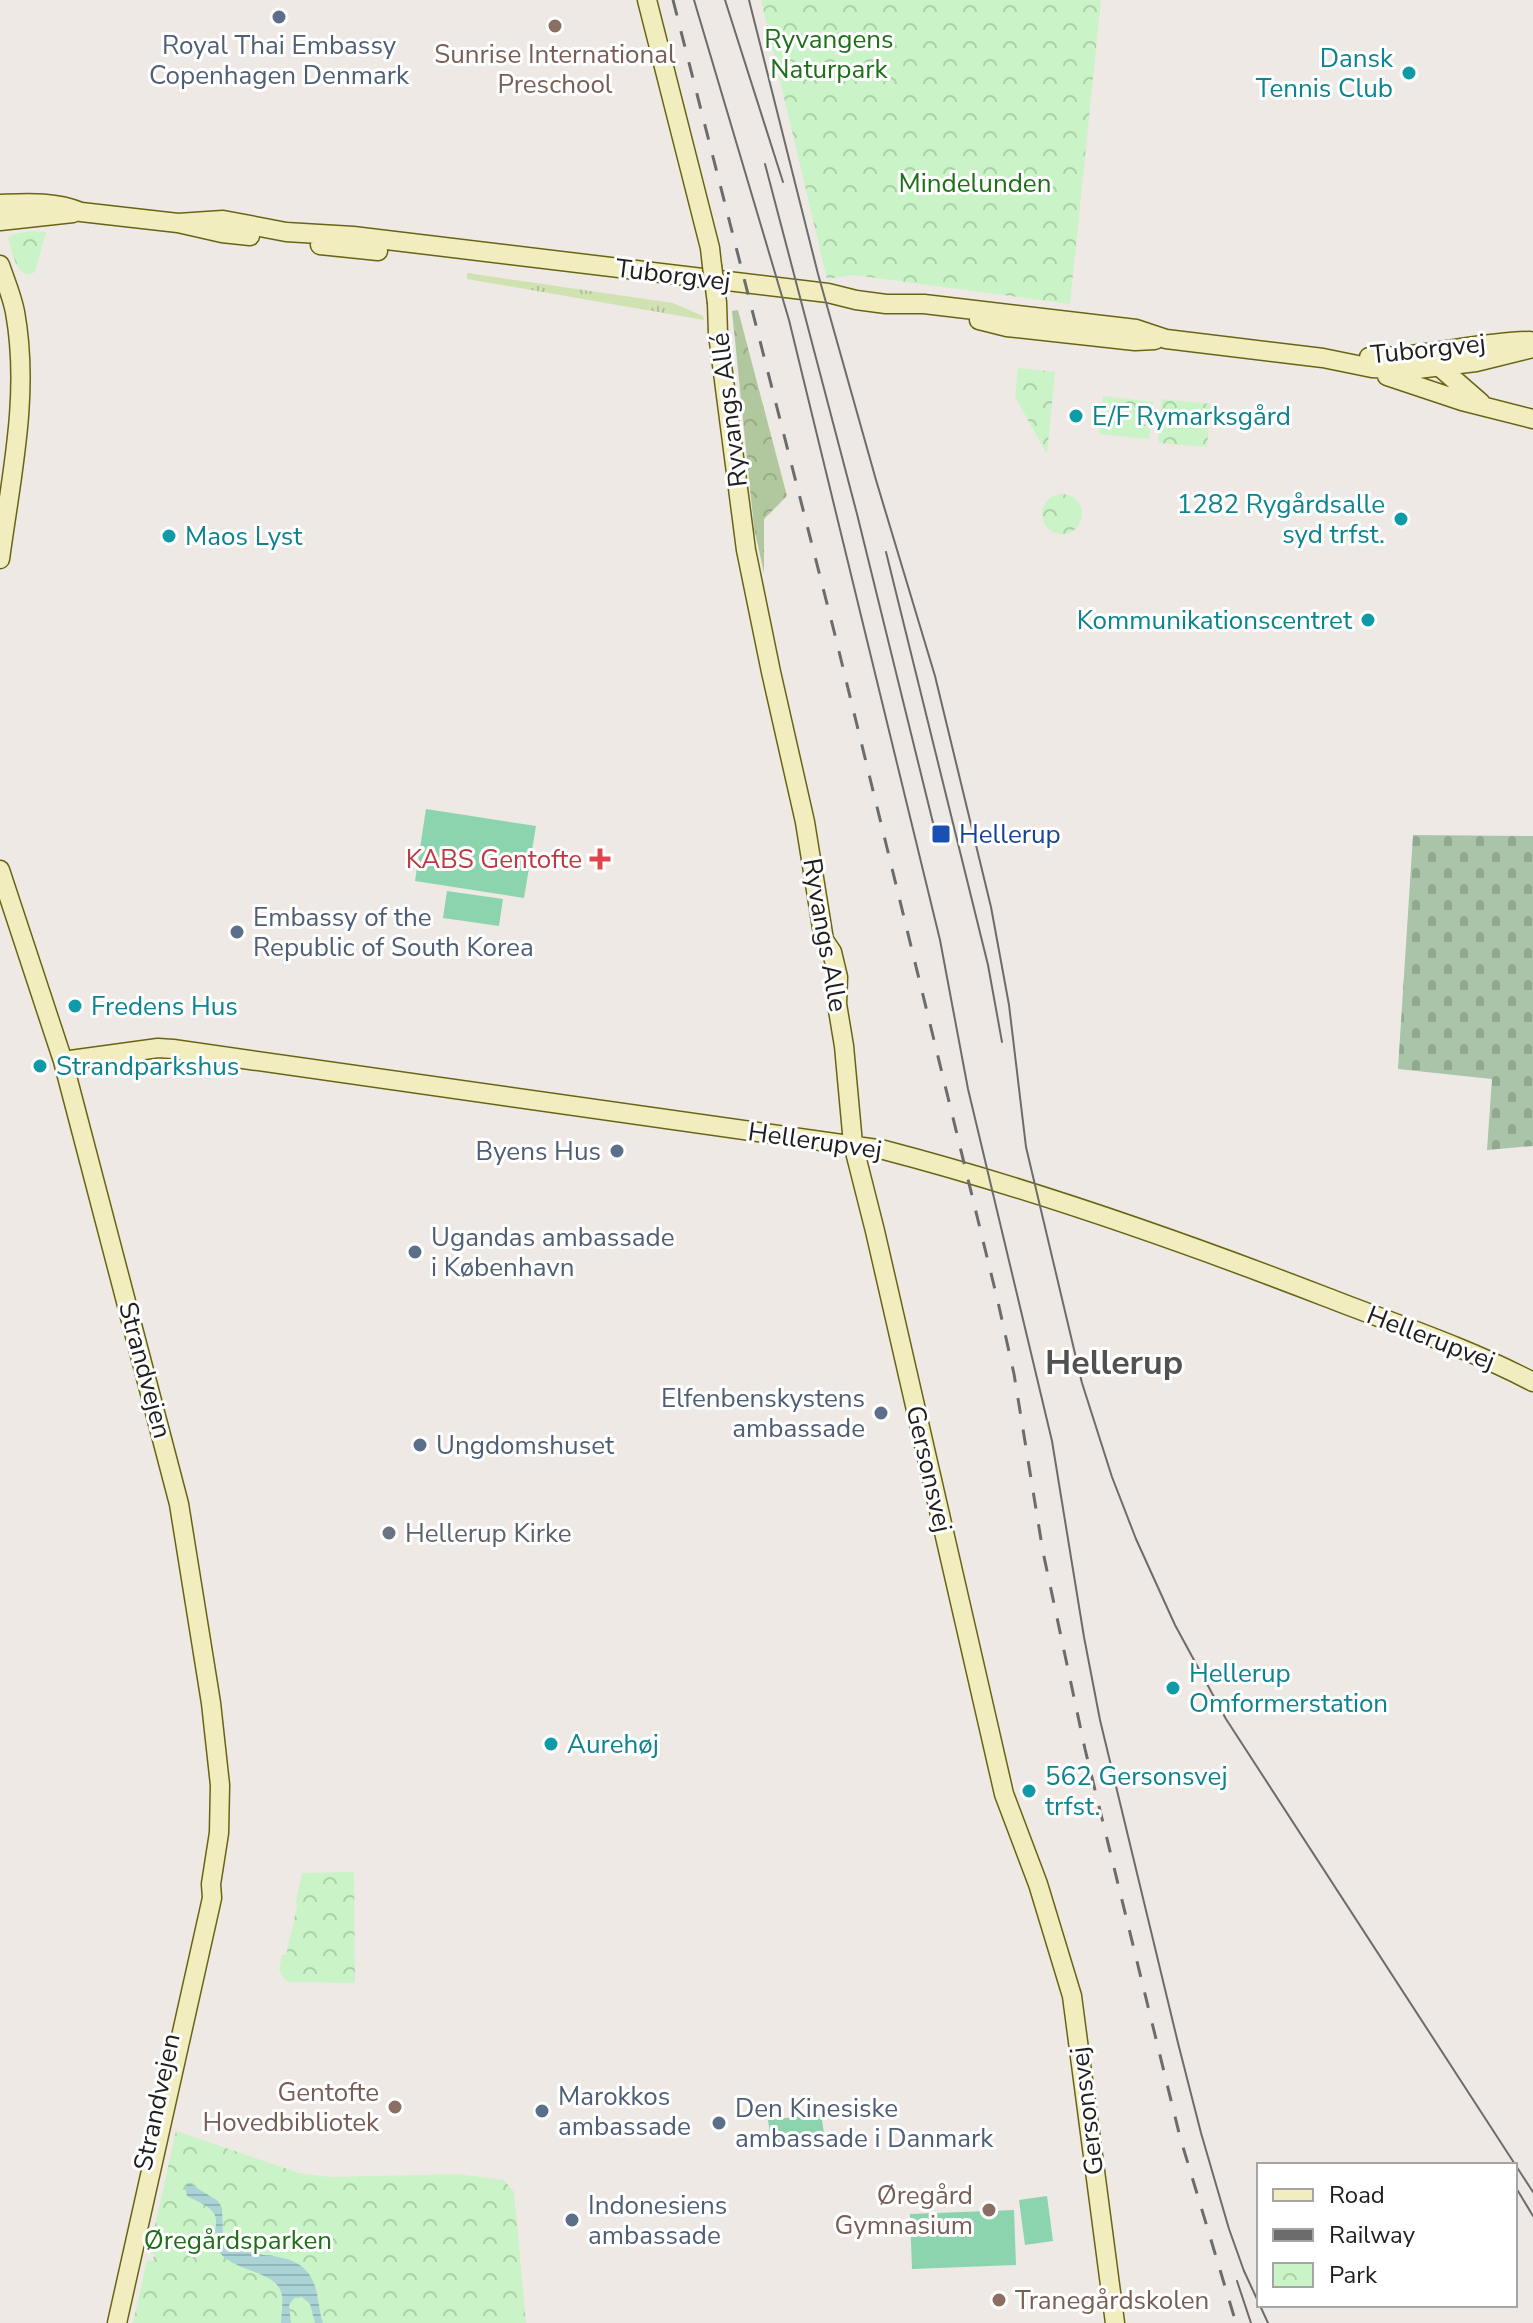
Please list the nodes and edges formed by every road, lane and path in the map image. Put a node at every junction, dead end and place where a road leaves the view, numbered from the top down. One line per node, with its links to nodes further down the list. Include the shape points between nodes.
1 (647, 0): 17 (street, Ryvangs Allé, bridge, via 710,248 746,550)
2 (0, 192): 4 (street, via 46,198)
3 (0, 204): 4 (street, Tuborgvej)
4 (74, 209): 5 (street, Tuborgvej, via 58,216); 12 (street, Tuborgvej, via 351,249 1050,332 1166,339)
5 (0, 221)
6 (0, 265): 9 (street, via 15,312)
7 (0, 316): 9 (street)
8 (1533, 341): 11 (street, Tuborgvej)
9 (18, 347): 16 (street, via 20,423)
10 (1533, 348): 13 (street, Tuborgvej)
11 (1417, 355): 12 (street, Tuborgvej); 13 (street)
12 (1323, 358): 13 (street, Tuborgvej, via 1372,368); 14 (street)
13 (1440, 367): 14 (street)
14 (1486, 406): 15 (street)
15 (1533, 419)
16 (0, 559)
17 (805, 822): 20 (street, Ryvangs Alle, via 824,940 838,977)
18 (0, 870): 19 (street, Strandvejen)
19 (63, 1061): 20 (street, Hellerupvej, via 173,1049); 22 (street, Strandvejen, via 185,1534 220,1785)
20 (853, 1144): 21 (street, Hellerupvej, via 959,1170 1183,1242 1462,1349); 25 (street, Gersonsvej, via 1004,1794 1038,1884 1075,2010)
21 (1533, 1382)
22 (211, 1884): 23 (street, Strandvejen, via 202,1898); 24 (street, Strandvejen)
23 (108, 2323)
24 (117, 2323)
25 (1115, 2323)

